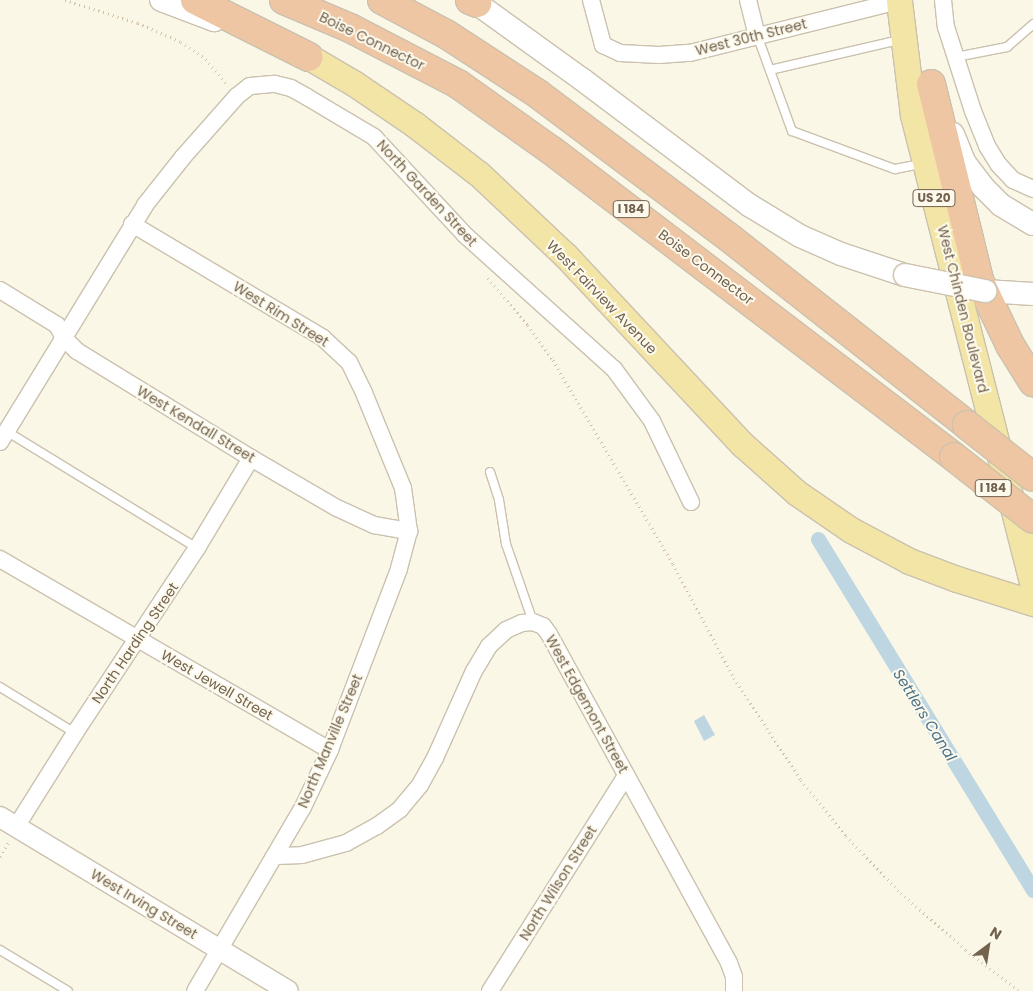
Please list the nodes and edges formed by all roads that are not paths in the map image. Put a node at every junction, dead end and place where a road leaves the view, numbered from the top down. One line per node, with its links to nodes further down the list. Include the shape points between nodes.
1 (161, 0): 13 (main road, West Fairview Avenue)
2 (195, 0): 13 (highway)
3 (284, 0): 30 (highway, Boise Connector / I 184, bridge, via 350,28 458,84 591,180)
4 (382, 0): 28 (highway, I 184, bridge, via 446,34 538,94 731,239)
5 (591, 0): 11 (street, West 30th Street, via 603,45 620,53 690,53)
6 (748, 0): 11 (street)
7 (943, 0): 14 (street, via 946,27)
8 (473, 1): 22 (main road, bridge, via 749,206 800,236 905,275 964,288)
9 (899, 1): 11 (street, West 30th Street); 12 (main road, West Chinden Boulevard / US 20); 16 (main road, US 20)
10 (1033, 24): 14 (lane, via 1007,46)
11 (757, 35): 15 (lane)
12 (904, 39): 15 (lane); 17 (main road, West Chinden Boulevard / US 20, via 913,115)
13 (309, 57): 35 (main road, West Fairview Avenue, via 414,124 479,174 566,256 742,444 797,493 851,530 909,561 957,580)
14 (956, 57): 18 (street, via 987,146 998,165 1013,180)
15 (770, 70): 17 (lane, via 792,130 895,169)
16 (932, 84): 20 (main road, via 965,163 1001,205); 24 (highway, US 20, via 979,280 1010,345)
17 (925, 163): 34 (main road, West Chinden Boulevard / US 20)
18 (1033, 189)
19 (132, 224): 23 (street, North Garden Street); 29 (street, North Garden Street, via 183,157 236,96 250,86 262,84 291,88 374,137 465,235 614,369 652,420); 31 (street, West Rim Street, via 324,338 350,362 403,488)
20 (1033, 224)
21 (0, 290): 23 (street, West Kendall Street, via 58,325)
22 (1033, 294)
23 (64, 338): 25 (street, North Garden Street); 26 (street, West Kendall Street, via 77,351)
24 (1033, 382)
25 (3, 437): 32 (lane)
26 (251, 458): 31 (street, West Kendall Street, via 337,508 374,525); 32 (street, North Harding Street)
27 (490, 472): 36 (lane, via 499,500 506,544)
28 (1033, 477)
29 (691, 502)
30 (1033, 519)
31 (409, 531): 40 (street, North Manville Street, via 400,569)
32 (198, 548): 37 (street, North Harding Street)
33 (0, 559): 37 (street, West Jewell Street)
34 (1033, 586)
35 (1033, 603)
36 (533, 622): 41 (street, West Edgemont Street, via 543,626 549,634); 43 (street, West Edgemont Street, via 506,630 489,646 474,671 435,758 420,785 400,809 346,843 302,855)
37 (137, 638): 39 (street, North Harding Street); 40 (street, West Jewell Street)
38 (0, 688): 39 (lane)
39 (74, 733): 42 (street, North Harding Street)
40 (330, 750): 43 (street, North Manville Street)
41 (626, 776): 49 (street, North Wilson Street); 50 (street, West Edgemont Street, via 729,964 734,977)
42 (8, 822): 45 (street, West Irving Street)
43 (276, 856): 45 (street, North Manville Street)
44 (0, 950): 46 (lane)
45 (220, 950): 47 (street, North Manville Street); 48 (street, West Irving Street)
46 (68, 991)
47 (195, 991)
48 (288, 991)
49 (490, 991)
50 (734, 991)

